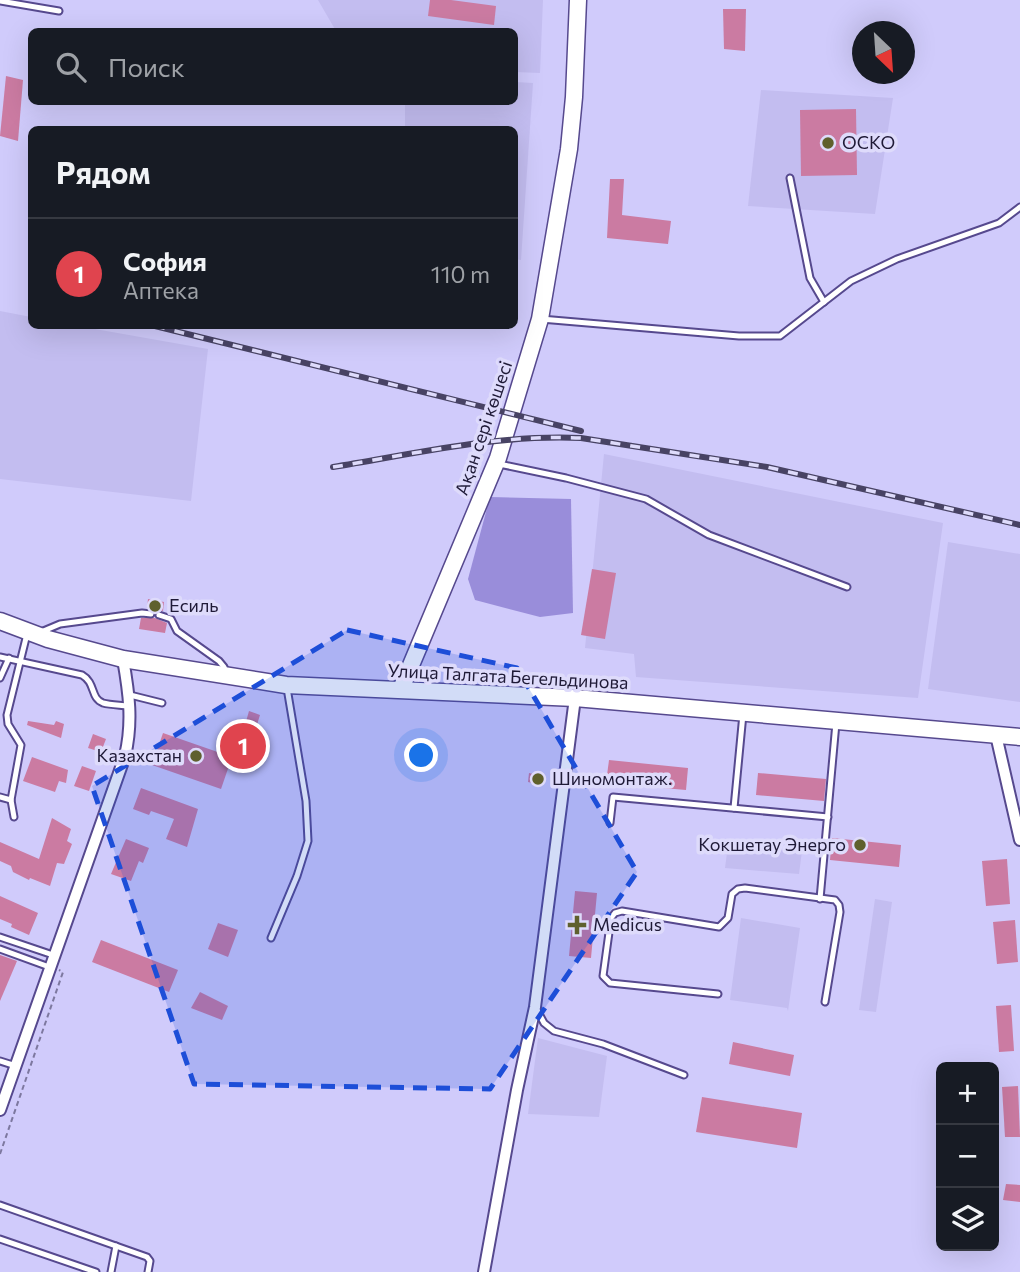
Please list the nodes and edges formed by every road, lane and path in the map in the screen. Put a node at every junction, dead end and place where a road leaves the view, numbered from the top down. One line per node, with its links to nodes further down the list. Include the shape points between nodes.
1 (578, 0): 7 (street, Ақан сері көшесі, via 569,149)
2 (0, 1): 3 (lane)
3 (59, 11)
4 (790, 178): 6 (lane, via 810,278)
5 (1020, 207): 6 (lane, via 999,223 897,259 851,281)
6 (824, 302): 7 (lane, via 780,336)
7 (540, 319): 8 (street, Ақан сері көшесі)
8 (495, 463): 9 (lane, via 646,499 709,535); 21 (street, Ақан сері көшесі)
9 (847, 587)
10 (151, 614): 13 (lane, via 60,624)
11 (159, 615): 18 (lane, via 171,618 177,631 219,661)
12 (0, 621): 13 (street, Улица Талгата Бегельдинова)
13 (33, 633): 16 (street, Улица Талгата Бегельдинова); 17 (lane)
14 (0, 657): 15 (lane)
15 (9, 658): 17 (lane); 19 (lane)
16 (123, 659): 18 (street, Улица Талгата Бегельдинова); 22 (street)
17 (20, 660): 25 (lane, via 82,676 89,679 98,700); 31 (lane, via 7,715 21,745)
18 (227, 677): 20 (street, Улица Талгата Бегельдинова)
19 (0, 678)
20 (286, 685): 21 (street, Улица Талгата Бегельдинова); 39 (lane, via 308,841)
21 (401, 689): 23 (street, Улица Талгата Бегельдинова)
22 (130, 695): 24 (lane); 25 (street)
23 (575, 698): 26 (street, Улица Талгата Бегельдинова); 45 (street)
24 (162, 703)
25 (131, 707): 41 (street, via 125,756)
26 (743, 713): 27 (street, Улица Талгата Бегельдинова); 32 (lane)
27 (837, 720): 28 (street, Улица Талгата Бегельдинова); 34 (lane)
28 (996, 735): 29 (street, Улица Талгата Бегельдинова); 36 (street)
29 (1020, 737)
30 (0, 797): 31 (lane)
31 (11, 800): 33 (lane)
32 (734, 808): 34 (lane); 35 (lane, via 612,797)
33 (15, 817)
34 (828, 817): 37 (lane)
35 (610, 823)
36 (1020, 840)
37 (820, 899): 43 (lane, via 738,889 732,894 728,918 719,927 622,911 611,918 605,980); 44 (lane, via 835,900 840,912)
38 (0, 937): 41 (lane)
39 (271, 938)
40 (0, 949): 42 (lane)
41 (56, 956): 42 (street)
42 (52, 968): 47 (street); 50 (path, via 63,972)
43 (718, 994)
44 (825, 1002)
45 (535, 1007): 48 (lane, via 554,1031); 57 (street)
46 (0, 1061): 47 (lane)
47 (16, 1066): 49 (street)
48 (684, 1075)
49 (0, 1110)
50 (0, 1154)
51 (0, 1205): 53 (lane)
52 (0, 1240): 54 (lane)
53 (116, 1246): 55 (lane); 56 (lane, via 147,1256)
54 (96, 1272)
55 (111, 1272)
56 (148, 1272)
57 (484, 1272)

